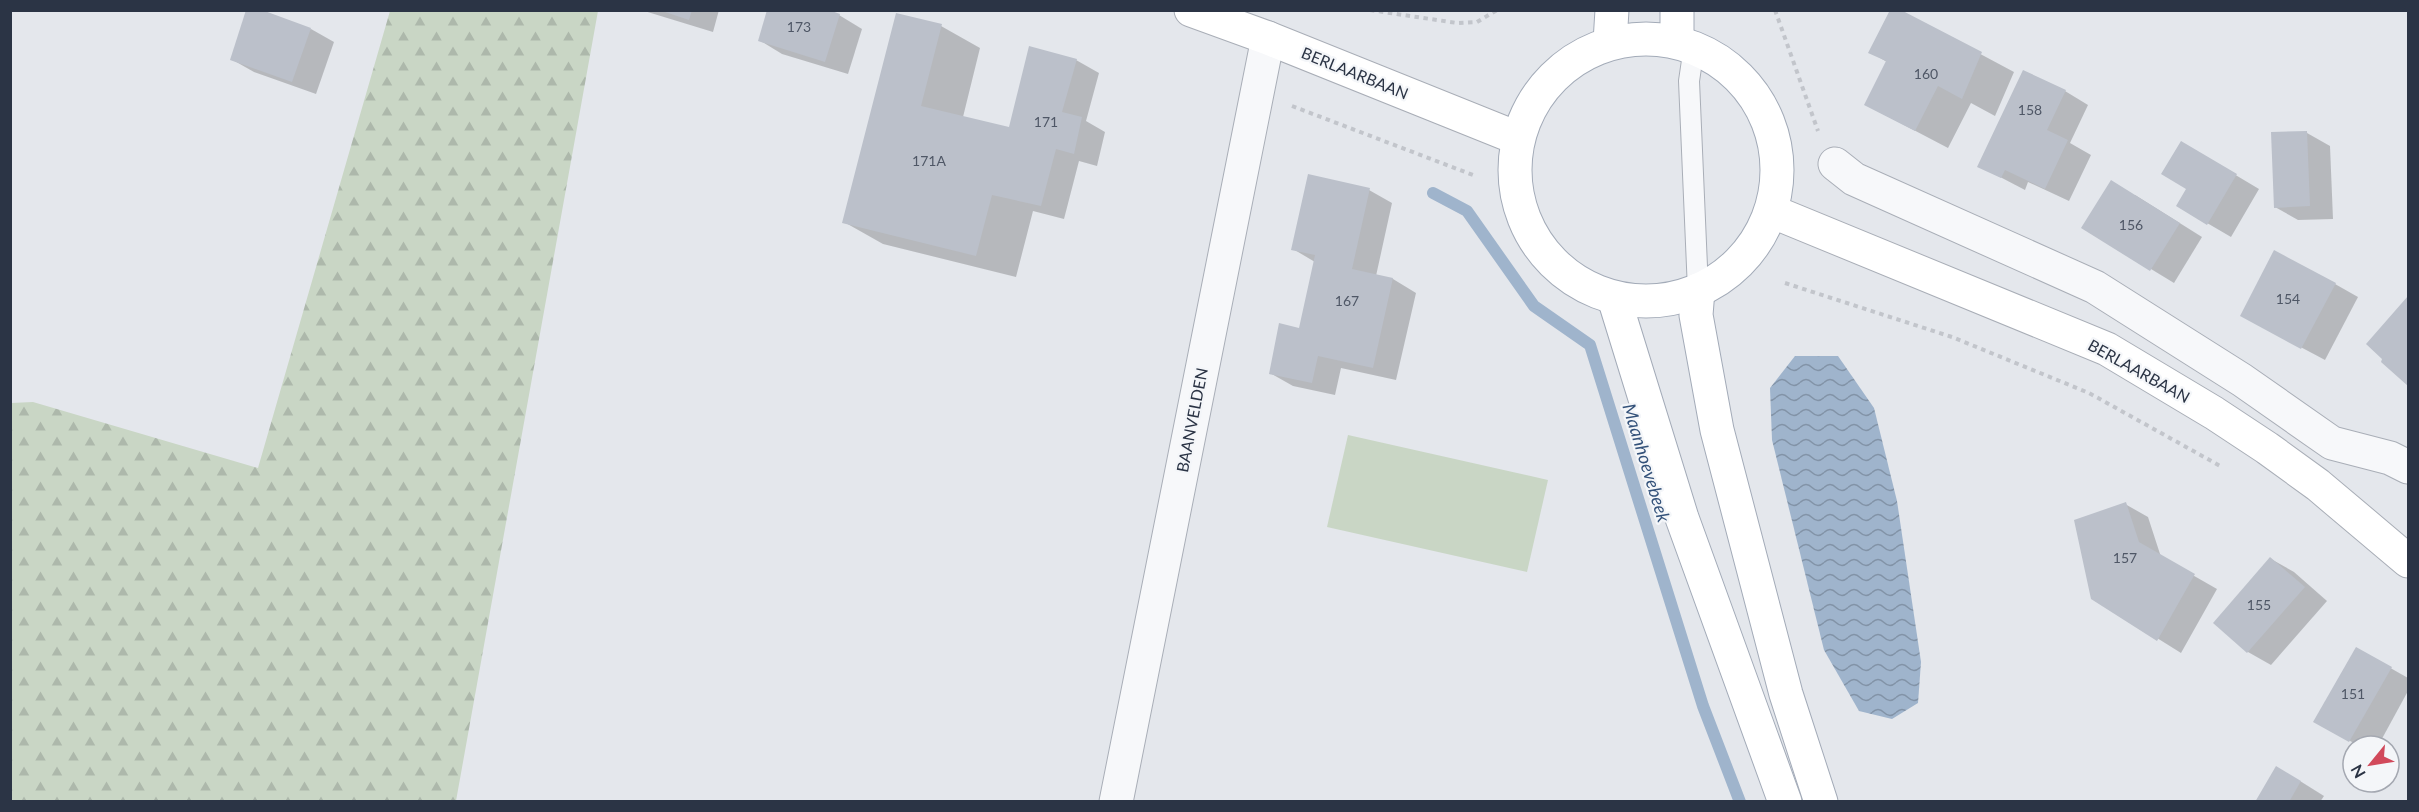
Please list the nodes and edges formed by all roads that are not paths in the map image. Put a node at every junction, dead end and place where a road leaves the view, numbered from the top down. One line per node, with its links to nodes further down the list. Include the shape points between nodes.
1 (1191, 10): 4 (main road, BERLAARBAAN)
2 (1611, 26): 3 (main road, via 1645,38); 5 (main road, via 1551,77 1530,105)
3 (1683, 33): 7 (main road, via 1747,85 1765,113 1775,145 1777,178); 8 (lane, via 1689,81)
4 (1268, 38): 5 (main road, BERLAARBAAN); 12 (street, BAANVELDEN)
5 (1517, 138): 9 (main road, via 1516,189 1533,238 1568,276)
6 (1835, 164): 10 (street, via 1854,179 2095,287 2242,380 2332,443)
7 (1771, 211): 8 (main road, via 1750,250 1718,280); 11 (main road, BERLAARBAAN, via 2107,349 2266,448)
8 (1698, 290): 9 (main road, via 1675,298 1644,301); 14 (main road, via 1696,315 1717,430 1786,694)
9 (1614, 298): 13 (main road, via 1682,518)
10 (2409, 467)
11 (2406, 552)
12 (1116, 801)
13 (1785, 801)
14 (1821, 801)

